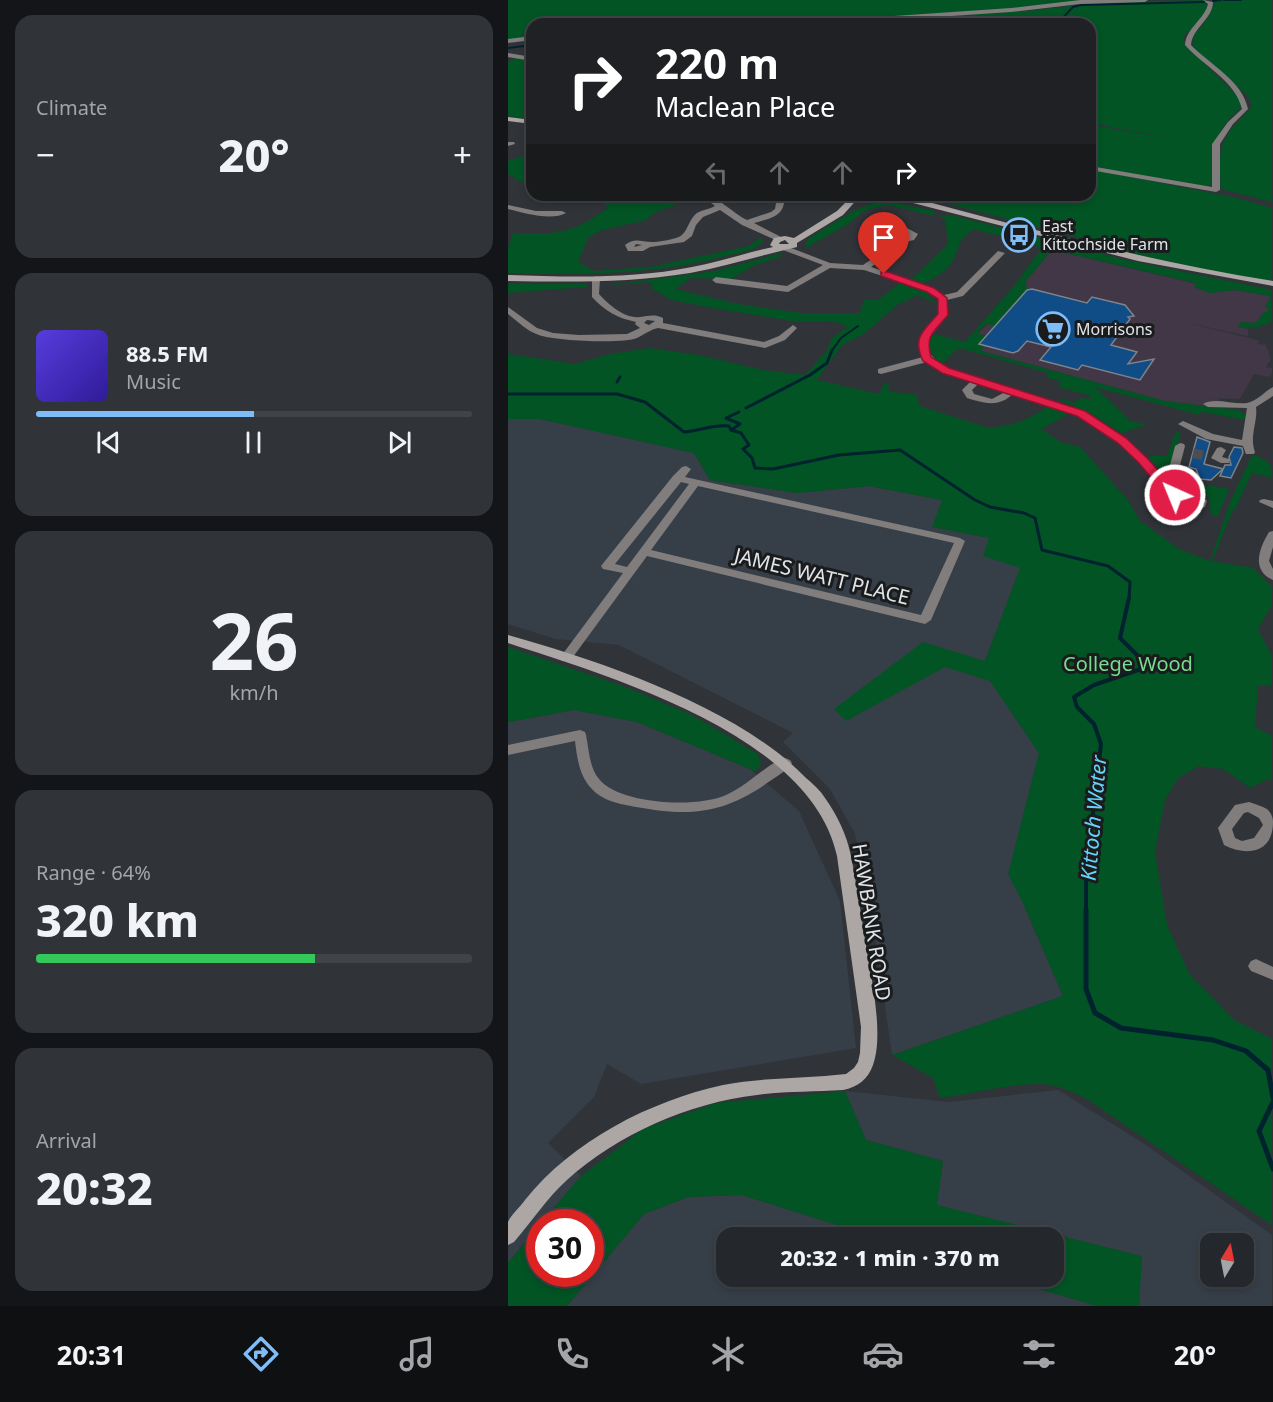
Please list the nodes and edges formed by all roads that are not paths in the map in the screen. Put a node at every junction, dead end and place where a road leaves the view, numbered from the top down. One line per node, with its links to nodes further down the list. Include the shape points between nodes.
1 (1145, 0): 3 (street)
2 (1206, 0): 10 (street, via 1211,7 1189,35 1188,45 1236,88 1245,102 1216,144 1216,190)
3 (894, 18)
4 (526, 39): 5 (street)
5 (508, 41)
6 (508, 54): 7 (street)
7 (526, 58)
8 (508, 119): 9 (street)
9 (526, 121)
10 (1096, 169)
11 (713, 201): 17 (street)
12 (779, 201): 19 (street, via 778,212)
13 (859, 201): 21 (street)
14 (907, 201): 15 (street)
15 (918, 202): 31 (street, via 1164,264)
16 (508, 207): 18 (street, via 546,217)
17 (721, 207): 19 (street); 22 (street, via 700,215 681,240)
18 (562, 213)
19 (745, 223): 21 (street)
20 (902, 240): 27 (street)
21 (784, 243): 26 (street); 29 (street, via 692,270)
22 (647, 245)
23 (1001, 254): 25 (street)
24 (980, 258): 25 (street)
25 (992, 262): 32 (street, via 960,294)
26 (829, 265): 27 (street); 30 (street, via 788,289 738,279)
27 (865, 268): 32 (street)
28 (508, 278): 29 (street)
29 (596, 279): 34 (street, via 595,295 608,309)
30 (716, 279)
31 (1273, 284)
32 (943, 298): 37 (street, via 943,315 924,336)
33 (508, 310): 34 (street, via 545,335 570,339 634,336)
34 (643, 324): 35 (street, via 654,317 661,320 658,325 766,350)
35 (793, 328)
36 (889, 357): 38 (street)
37 (926, 359): 38 (street); 40 (street)
38 (897, 366): 39 (street)
39 (881, 371)
40 (977, 380): 42 (street); 42 (street, via 967,390 970,396 995,402)
41 (1273, 390): 43 (street)
42 (1011, 391): 47 (street, via 1066,407 1101,425 1174,490 1180,448)
43 (1268, 403): 45 (street)
44 (1208, 404): 45 (street)
45 (1251, 406): 46 (street, via 1247,447 1210,437 1201,427)
46 (1183, 424)
47 (1193, 453)
48 (686, 469): 49 (street)
49 (677, 478): 50 (street, JAMES WATT PLACE); 53 (street, via 607,566)
50 (697, 482): 52 (street); 52 (street, JAMES WATT PLACE, via 960,541 925,620)
51 (1273, 534): 54 (street, via 1262,556)
52 (644, 552): 53 (street)
53 (629, 571): 56 (street)
54 (1273, 576)
55 (508, 639): 56 (street, HAWBANK ROAD)
56 (566, 658): 58 (street, HAWBANK ROAD, via 630,679 679,701)
57 (508, 750): 58 (street, via 580,735 590,778 600,790 618,799 678,809 701,809 741,795)
58 (785, 763): 61 (street, HAWBANK ROAD, via 819,798 839,836 864,981 870,1045 864,1067 852,1080 748,1088 695,1099 651,1115 559,1176)
59 (1256, 966): 60 (street)
60 (1273, 974)
61 (508, 1236)

